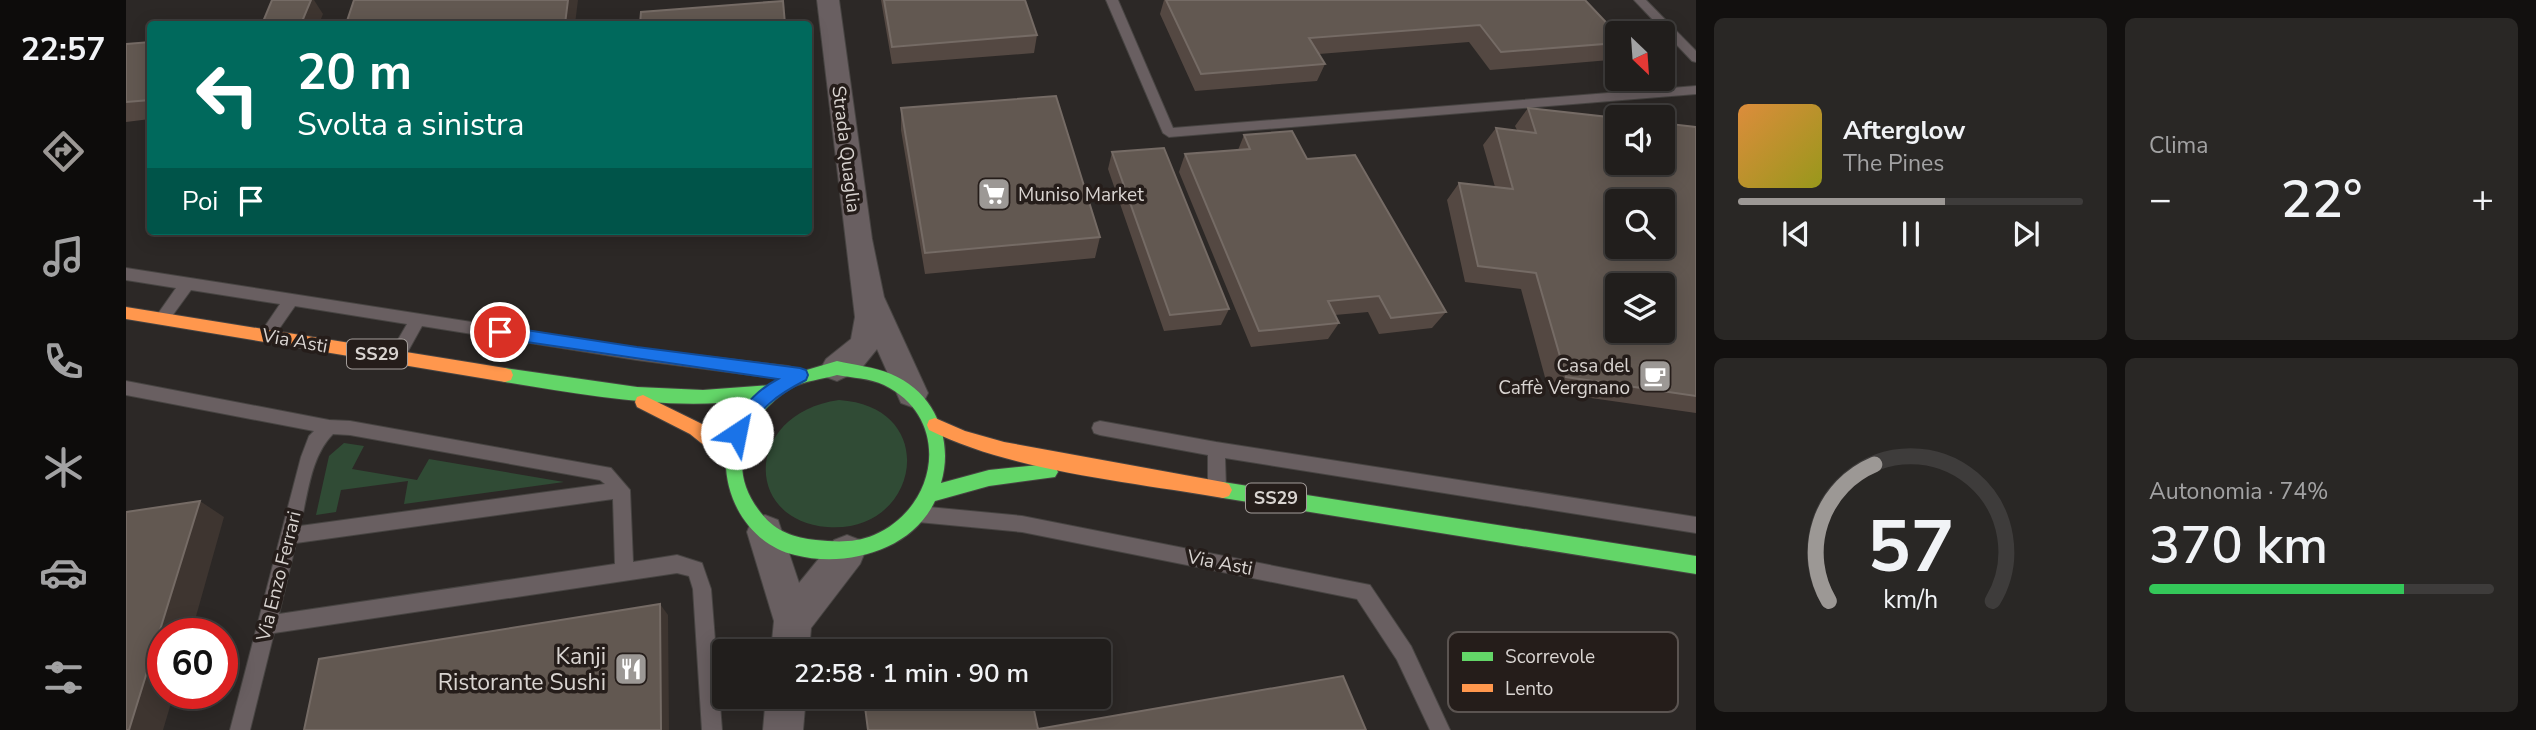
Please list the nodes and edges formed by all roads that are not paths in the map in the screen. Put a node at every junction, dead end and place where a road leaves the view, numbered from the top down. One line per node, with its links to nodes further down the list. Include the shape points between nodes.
1 (828, 0): 8 (street, Strada Quaglia)
2 (1112, 0): 5 (lane, via 1169,133)
3 (1640, 0): 4 (lane)
4 (1696, 58)
5 (1696, 90)
6 (126, 274): 7 (lane)
7 (188, 283): 9 (lane); 11 (lane)
8 (869, 298): 15 (street, Strada Quaglia, via 864,345 855,358); 19 (street, Strada Quaglia)
9 (292, 299): 12 (lane); 13 (lane)
10 (126, 313): 11 (main road, Via Asti / SS29)
11 (162, 319): 13 (main road, Via Asti / SS29)
12 (418, 319): 14 (lane); 16 (lane)
13 (267, 335): 14 (main road, Via Asti / SS29)
14 (396, 357): 20 (main road, Via Asti / SS29)
15 (837, 368): 16 (main road); 19 (main road, via 865,370)
16 (800, 375): 18 (main road)
17 (126, 388): 22 (lane)
18 (770, 391): 20 (main road, Via Asti, via 701,400); 25 (main road, via 737,433)
19 (912, 393): 21 (main road)
20 (629, 395): 25 (main road, Via Asti, via 696,429)
21 (935, 425): 26 (main road, via 988,446); 30 (main road, via 939,471)
22 (329, 428): 29 (lane, via 605,473); 35 (lane, Via Enzo Ferrari, via 315,441)
23 (1100, 428): 24 (lane)
24 (1216, 449): 27 (lane); 28 (lane)
25 (732, 458): 34 (main road, via 733,485 745,511)
26 (1117, 473): 28 (main road, SS29); 30 (main road, via 1012,472)
27 (1424, 482): 32 (lane); 33 (lane)
28 (1217, 488): 32 (main road, SS29)
29 (621, 490): 35 (lane); 38 (lane)
30 (931, 494): 31 (main road)
31 (918, 514): 36 (main road, via 899,532); 45 (lane, Via Asti, via 1021,524 1363,591 1404,653)
32 (1434, 523): 37 (main road, SS29)
33 (1696, 525)
34 (765, 532): 36 (main road, via 789,545 817,552); 40 (street)
35 (288, 536): 39 (lane, Via Enzo Ferrari)
36 (847, 552): 40 (street)
37 (1696, 565)
38 (624, 570): 39 (lane); 43 (lane, via 677,564 696,569 702,589)
39 (266, 625): 42 (lane, Via Enzo Ferrari)
40 (791, 636)
41 (785, 709): 44 (street)
42 (240, 730)
43 (712, 730)
44 (783, 730)
45 (1440, 730)

